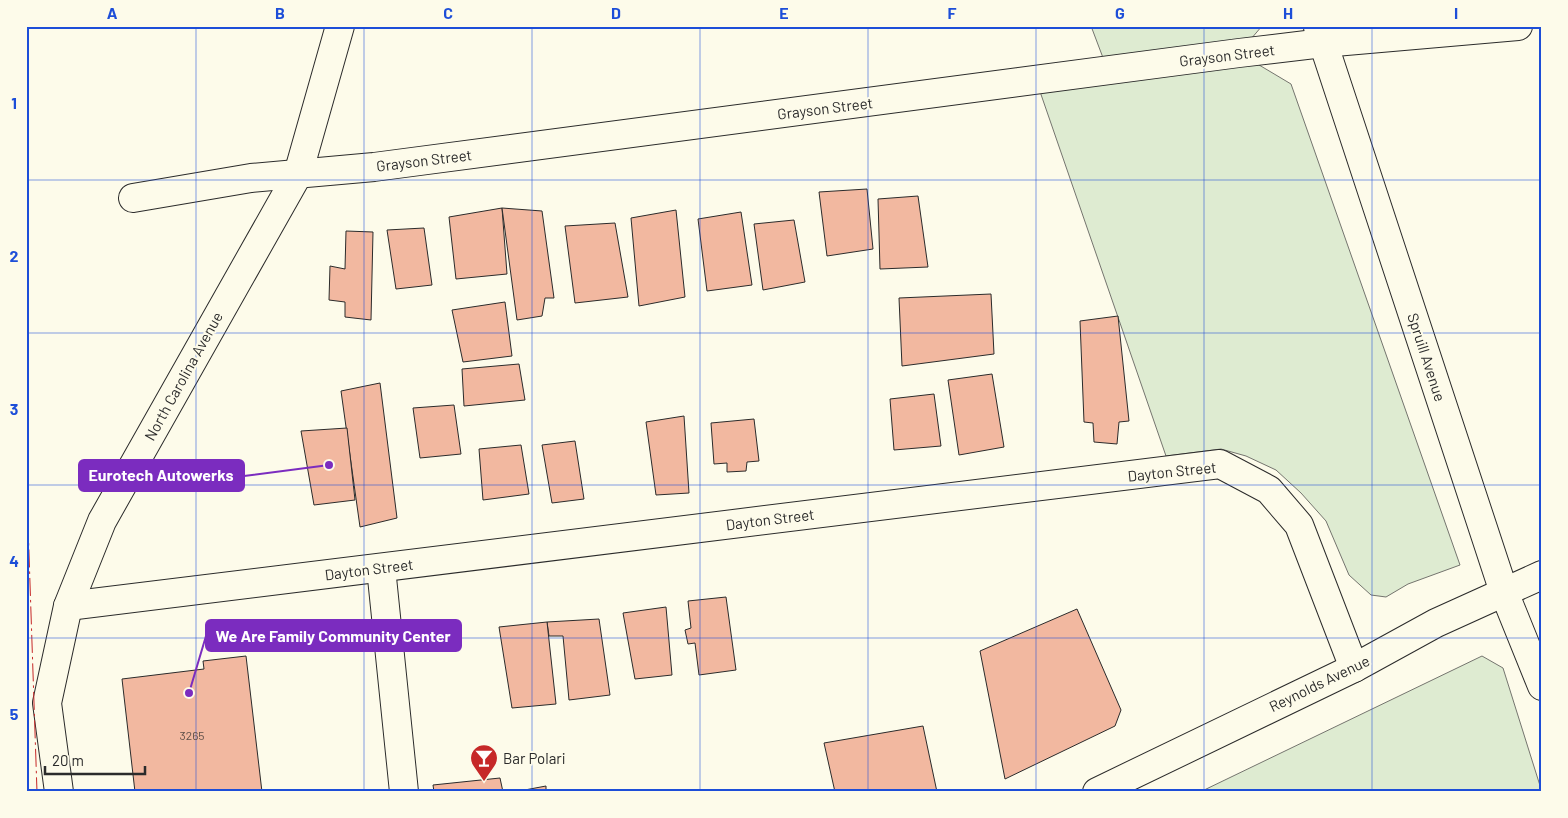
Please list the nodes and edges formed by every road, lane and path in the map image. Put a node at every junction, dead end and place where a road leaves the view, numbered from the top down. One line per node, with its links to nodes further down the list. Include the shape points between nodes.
1 (340, 26): 4 (street, North Carolina Avenue)
2 (1518, 26): 3 (street, Grayson Street)
3 (1320, 35): 4 (street, Grayson Street, via 374,167); 8 (street, Spruill Avenue)
4 (298, 174): 5 (street, Grayson Street, via 251,178); 9 (street, North Carolina Avenue, via 102,521)
5 (134, 198)
6 (381, 568): 9 (street, Dayton Street); 10 (street, Dayton Street, via 1220,464 1269,490 1299,525); 13 (street)
7 (1542, 575): 8 (street, Reynolds Avenue)
8 (1504, 592): 10 (street, Reynolds Avenue, via 1436,622); 11 (street, Spruill Avenue)
9 (68, 606): 12 (street, North Carolina Avenue, via 47,703)
10 (1354, 668): 14 (street, Reynolds Avenue)
11 (1542, 686)
12 (58, 792)
13 (404, 792)
14 (1097, 792)

